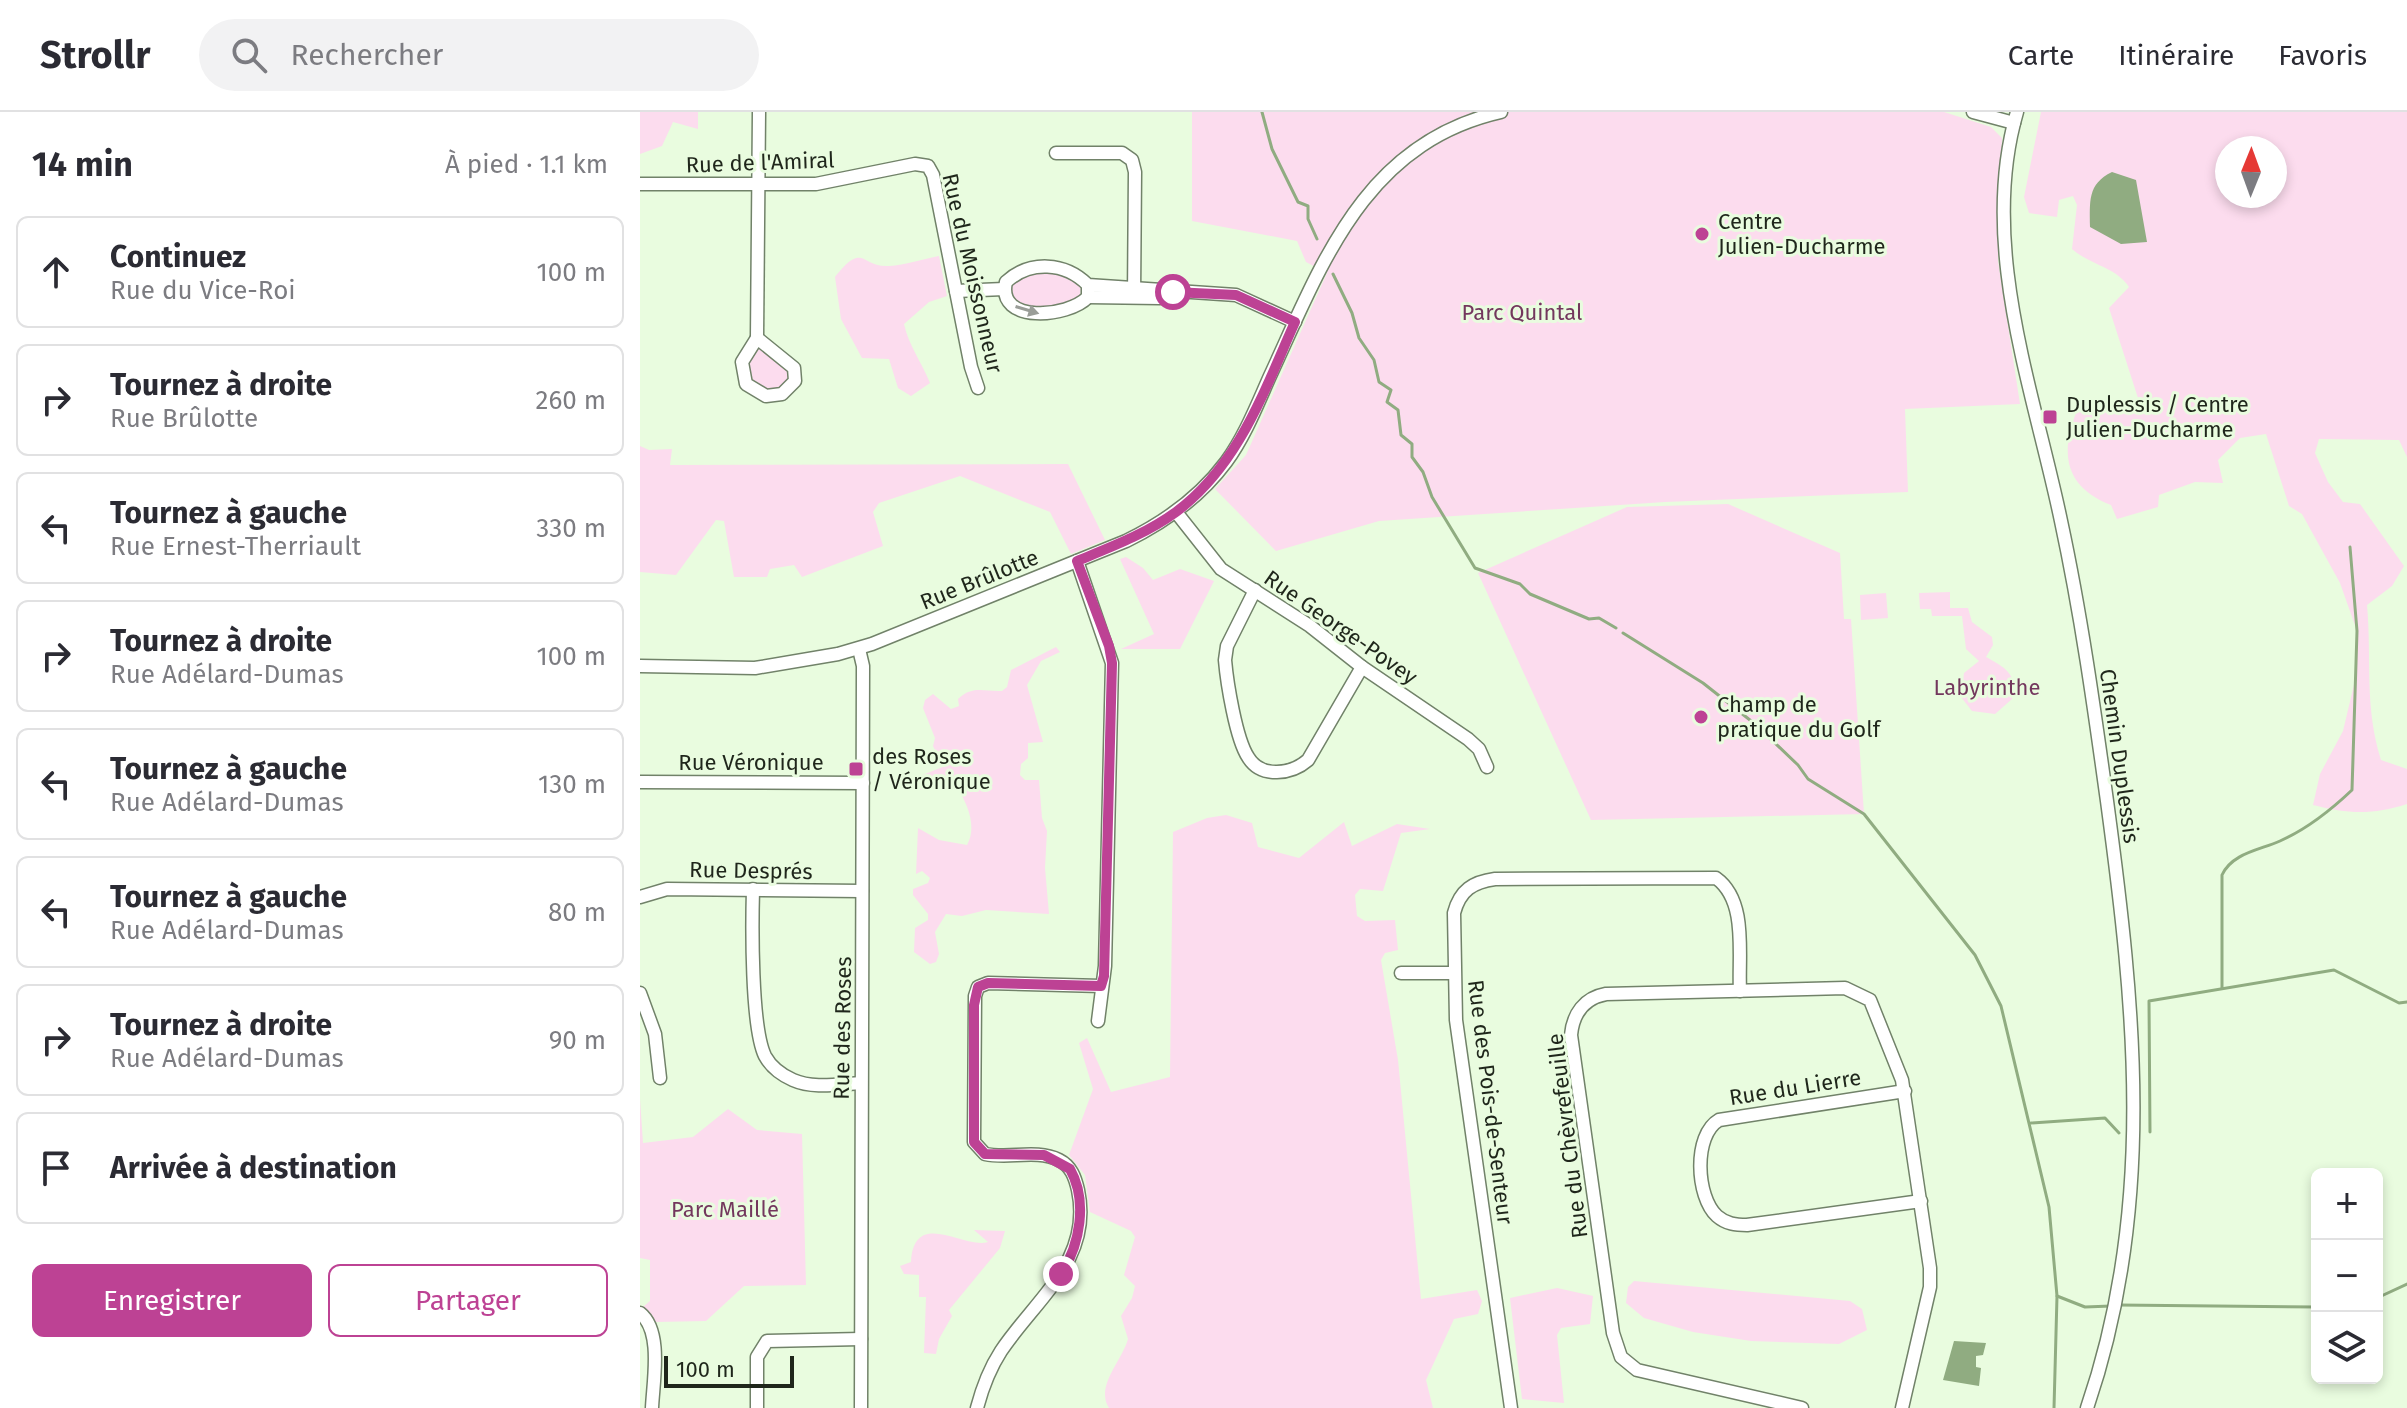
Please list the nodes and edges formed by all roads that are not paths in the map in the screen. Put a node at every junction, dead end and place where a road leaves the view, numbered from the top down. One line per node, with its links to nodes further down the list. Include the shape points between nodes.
1 (759, 112): 8 (street)
2 (1501, 112): 13 (street, Rue Brûlotte, via 1435,139 1376,184 1335,236)
3 (1973, 112): 4 (street)
4 (2016, 118): 47 (street, Chemin Duplessis, via 2006,195 2007,267 2085,645 2130,1011 2135,1132 2130,1225 2111,1331)
5 (1056, 153): 12 (street, via 1122,153 1132,160)
6 (928, 166): 8 (street, Rue de l'Amiral, via 915,164 828,183); 10 (street, Rue du Moissonneur)
7 (640, 184): 8 (street, Rue de l'Amiral)
8 (758, 184): 14 (street)
9 (1004, 289): 10 (street); 11 (street, via 1023,270 1042,266 1064,269); 11 (street, one-way to 11, via 1010,303 1045,314 1069,310)
10 (956, 291): 15 (street, Rue du Moissonneur)
11 (1088, 291): 12 (street)
12 (1134, 292): 13 (street, via 1160,298 1173,292 1236,295)
13 (1295, 322): 16 (street, Rue Brûlotte, via 1234,451)
14 (757, 338): 14 (street, via 742,362 746,384 766,396 782,394 795,381 794,368)
15 (978, 388)
16 (1176, 512): 17 (street, Rue Brûlotte); 18 (street, Rue George-Povey, via 1216,564)
17 (1077, 561): 19 (street, Rue Brûlotte); 30 (street, via 1112,663)
18 (1255, 590): 21 (street, Rue George-Povey); 21 (street, via 1225,660 1243,747 1255,765 1277,773 1308,760)
19 (859, 649): 20 (street, Rue Brûlotte, via 780,666); 24 (street, Rue des Roses)
20 (640, 666)
21 (1362, 667): 22 (street, Rue George-Povey, via 1468,739)
22 (1487, 767)
23 (640, 782): 24 (street, Rue Véronique)
24 (863, 783): 26 (street, Rue des Roses)
25 (753, 889): 26 (street, Rue Després); 27 (street, Rue Després, via 667,889); 35 (street, via 752,947 764,1053 774,1068 794,1081)
26 (862, 891): 35 (street, Rue des Roses)
27 (640, 897)
28 (1401, 973): 29 (street)
29 (1454, 973): 31 (street, Rue des Pois-de-Senteur, via 1454,913 1464,891 1476,882 1705,876 1726,885 1736,903); 44 (street, Rue des Pois-de-Senteur, via 1456,1020)
30 (1101, 986): 33 (street); 43 (street, via 988,983 978,987 975,996 974,1142 985,1154 1044,1155 1063,1162 1074,1176 1080,1213 1067,1265 1000,1352)
31 (1740, 991): 36 (street, Rue du Chèvrefeuille, via 1845,988 1864,994 1876,1008); 45 (street, Rue du Chèvrefeuille, via 1606,994 1584,1003 1574,1019 1576,1077 1613,1333 1621,1357 1637,1370)
32 (640, 993): 34 (street, via 655,1034)
33 (1098, 1021)
34 (660, 1078)
35 (861, 1083): 39 (street, Rue des Roses)
36 (1905, 1091): 37 (street); 37 (street, Rue du Lierre, via 1719,1120 1710,1125 1701,1143 1704,1190 1717,1216 1747,1225)
37 (1921, 1201): 46 (street, via 1931,1277)
38 (640, 1313): 40 (street, via 653,1337)
39 (861, 1339): 41 (street, via 767,1341 757,1357); 42 (street, Rue des Roses)
40 (652, 1408)
41 (757, 1408)
42 (861, 1408)
43 (977, 1408)
44 (1511, 1408)
45 (1802, 1408)
46 (1902, 1408)
47 (2087, 1408)

